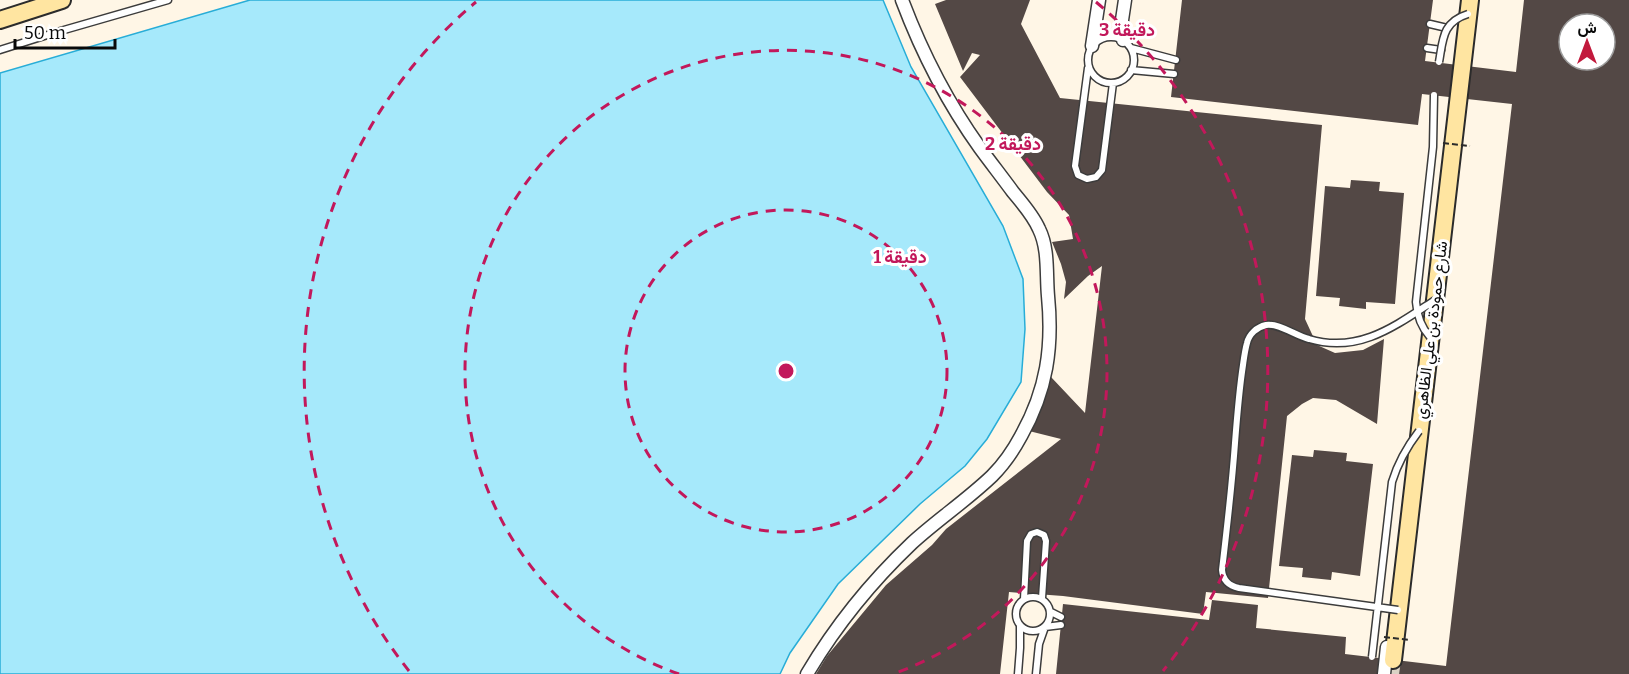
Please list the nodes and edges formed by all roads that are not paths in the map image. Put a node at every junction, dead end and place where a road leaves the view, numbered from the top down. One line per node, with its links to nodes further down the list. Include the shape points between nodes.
1 (62, 0): 7 (main road)
2 (168, 0): 13 (lane)
3 (902, 0): 37 (street, via 942,90 1040,230 1046,252 1048,359 1029,423 1007,459 888,567 840,623)
4 (1099, 0): 11 (street)
5 (1125, 0): 10 (street, via 1122,20)
6 (1469, 5): 9 (lane, bridge); 22 (main road, شارع حمودة بن علي الظاهري); 36 (street, via 1426,315)
7 (0, 20)
8 (1430, 24): 9 (lane)
9 (1448, 28): 14 (lane, bridge)
10 (1127, 44): 11 (lane, via 1116,37 1103,38); 15 (lane); 18 (lane, via 1134,55)
11 (1092, 46): 17 (lane)
12 (1427, 48): 14 (lane)
13 (0, 50)
14 (1441, 50): 16 (lane, bridge)
15 (1176, 60)
16 (1439, 62)
17 (1088, 68): 20 (lane, via 1098,79); 20 (lane, via 1075,166 1078,175 1087,179 1102,170)
18 (1131, 70): 19 (lane); 20 (lane, via 1127,77)
19 (1174, 74)
20 (1113, 83)
21 (1434, 95): 23 (lane, bridge)
22 (1435, 300): 23 (lane, bridge); 24 (main road, شارع حمودة بن علي الظاهري)
23 (1417, 312): 24 (lane, bridge); 28 (lane, bridge, via 1380,334 1346,343 1311,340 1278,326 1262,326 1247,342 1242,376 1222,570 1225,581 1239,588)
24 (1430, 337): 25 (main road, شارع حمودة بن علي الظاهري)
25 (1419, 431): 28 (lane, bridge, via 1399,460 1392,482); 29 (main road, شارع حمودة بن علي الظاهري)
26 (1042, 598): 27 (lane); 27 (lane, via 1046,541 1037,532 1027,541); 30 (lane)
27 (1024, 599): 32 (lane, via 1016,608)
28 (1378, 608): 29 (lane, bridge); 35 (lane, bridge)
29 (1398, 610): 36 (main road, شارع حمودة بن علي الظاهري, via 1403,639)
30 (1051, 612): 31 (lane); 34 (lane)
31 (1061, 617)
32 (1020, 625): 34 (lane, via 1029,631); 38 (lane)
33 (1061, 625): 34 (lane)
34 (1044, 627): 39 (lane)
35 (1372, 657)
36 (1388, 667)
37 (807, 674)
38 (1018, 674)
39 (1036, 674)

